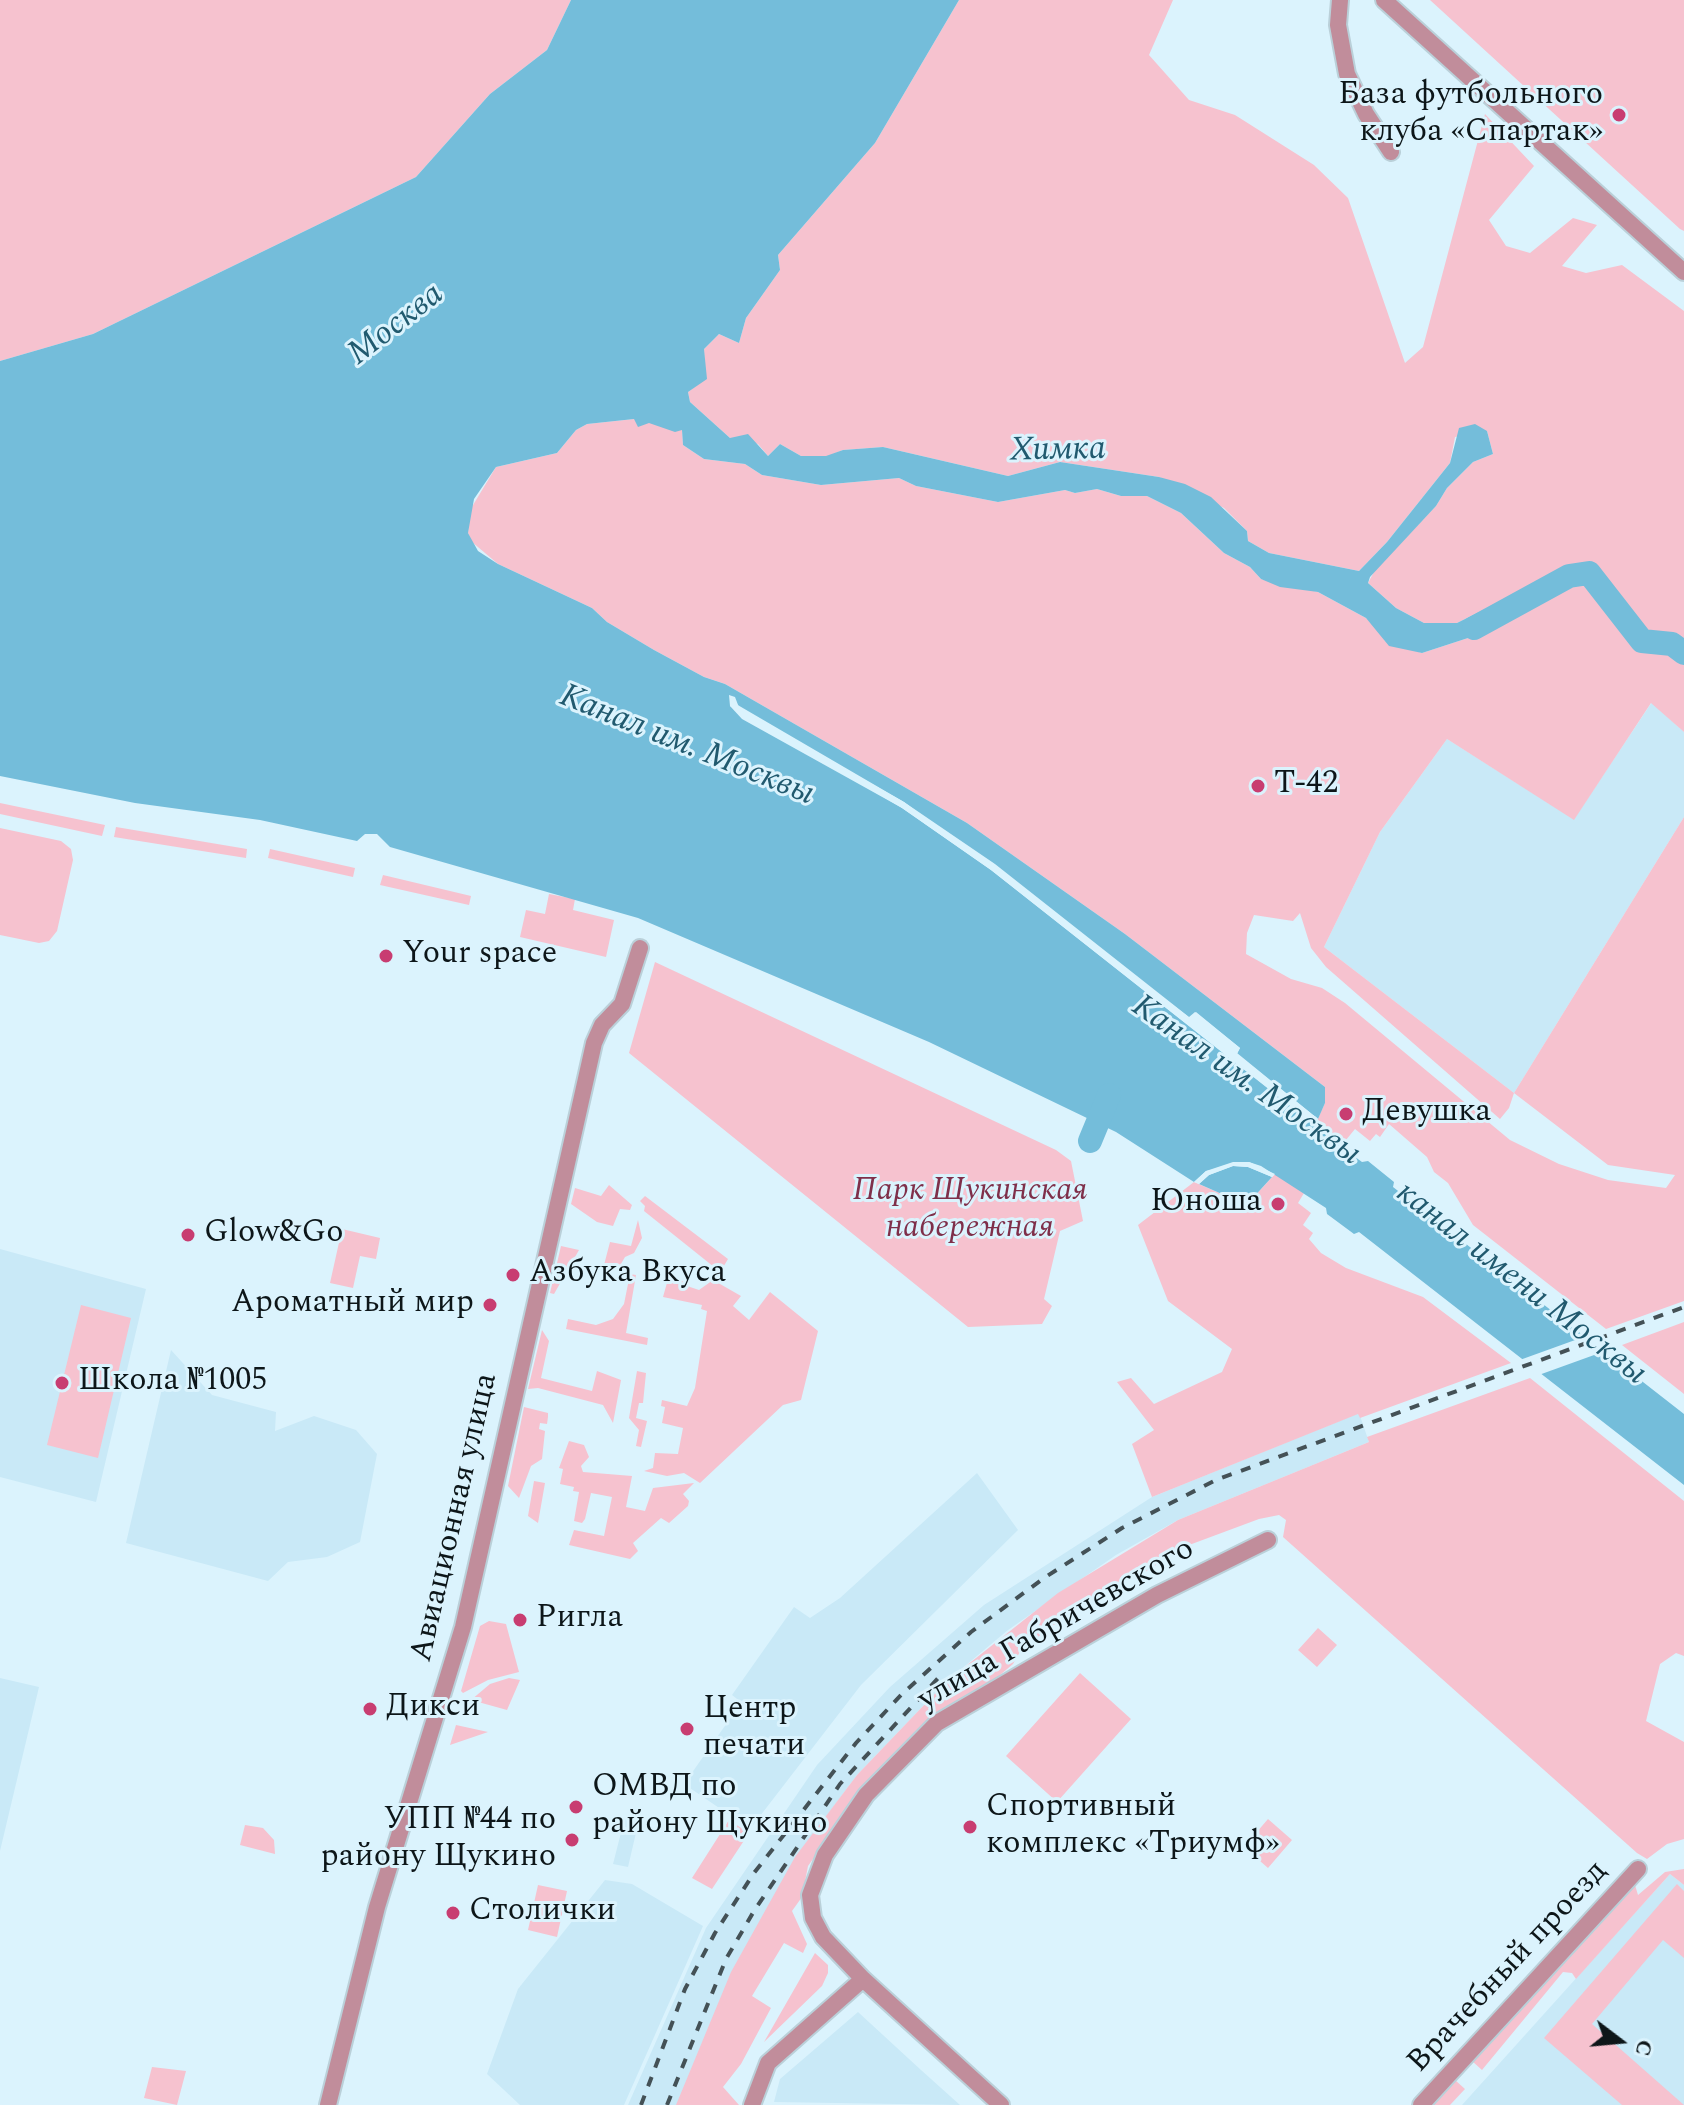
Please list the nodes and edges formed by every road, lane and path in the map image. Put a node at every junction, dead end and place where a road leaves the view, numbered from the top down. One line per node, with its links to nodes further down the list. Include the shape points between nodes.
1 (1340, 0): 3 (street, via 1338,25 1347,74)
2 (1384, 0): 4 (street)
3 (1391, 152)
4 (1684, 272)
5 (640, 948): 9 (street, Авиационная улица, via 622,1004 594,1043 463,1627 377,1907)
6 (1268, 1540): 8 (street, улица Габричевского, via 1157,1595 937,1723 866,1795 825,1855 810,1895 823,1937)
7 (1638, 1869): 12 (street, Врачебный проезд)
8 (863, 1979): 10 (street, via 768,2063); 11 (street, улица Габричевского)
9 (328, 2105)
10 (752, 2105)
11 (1001, 2105)
12 (1421, 2105)

